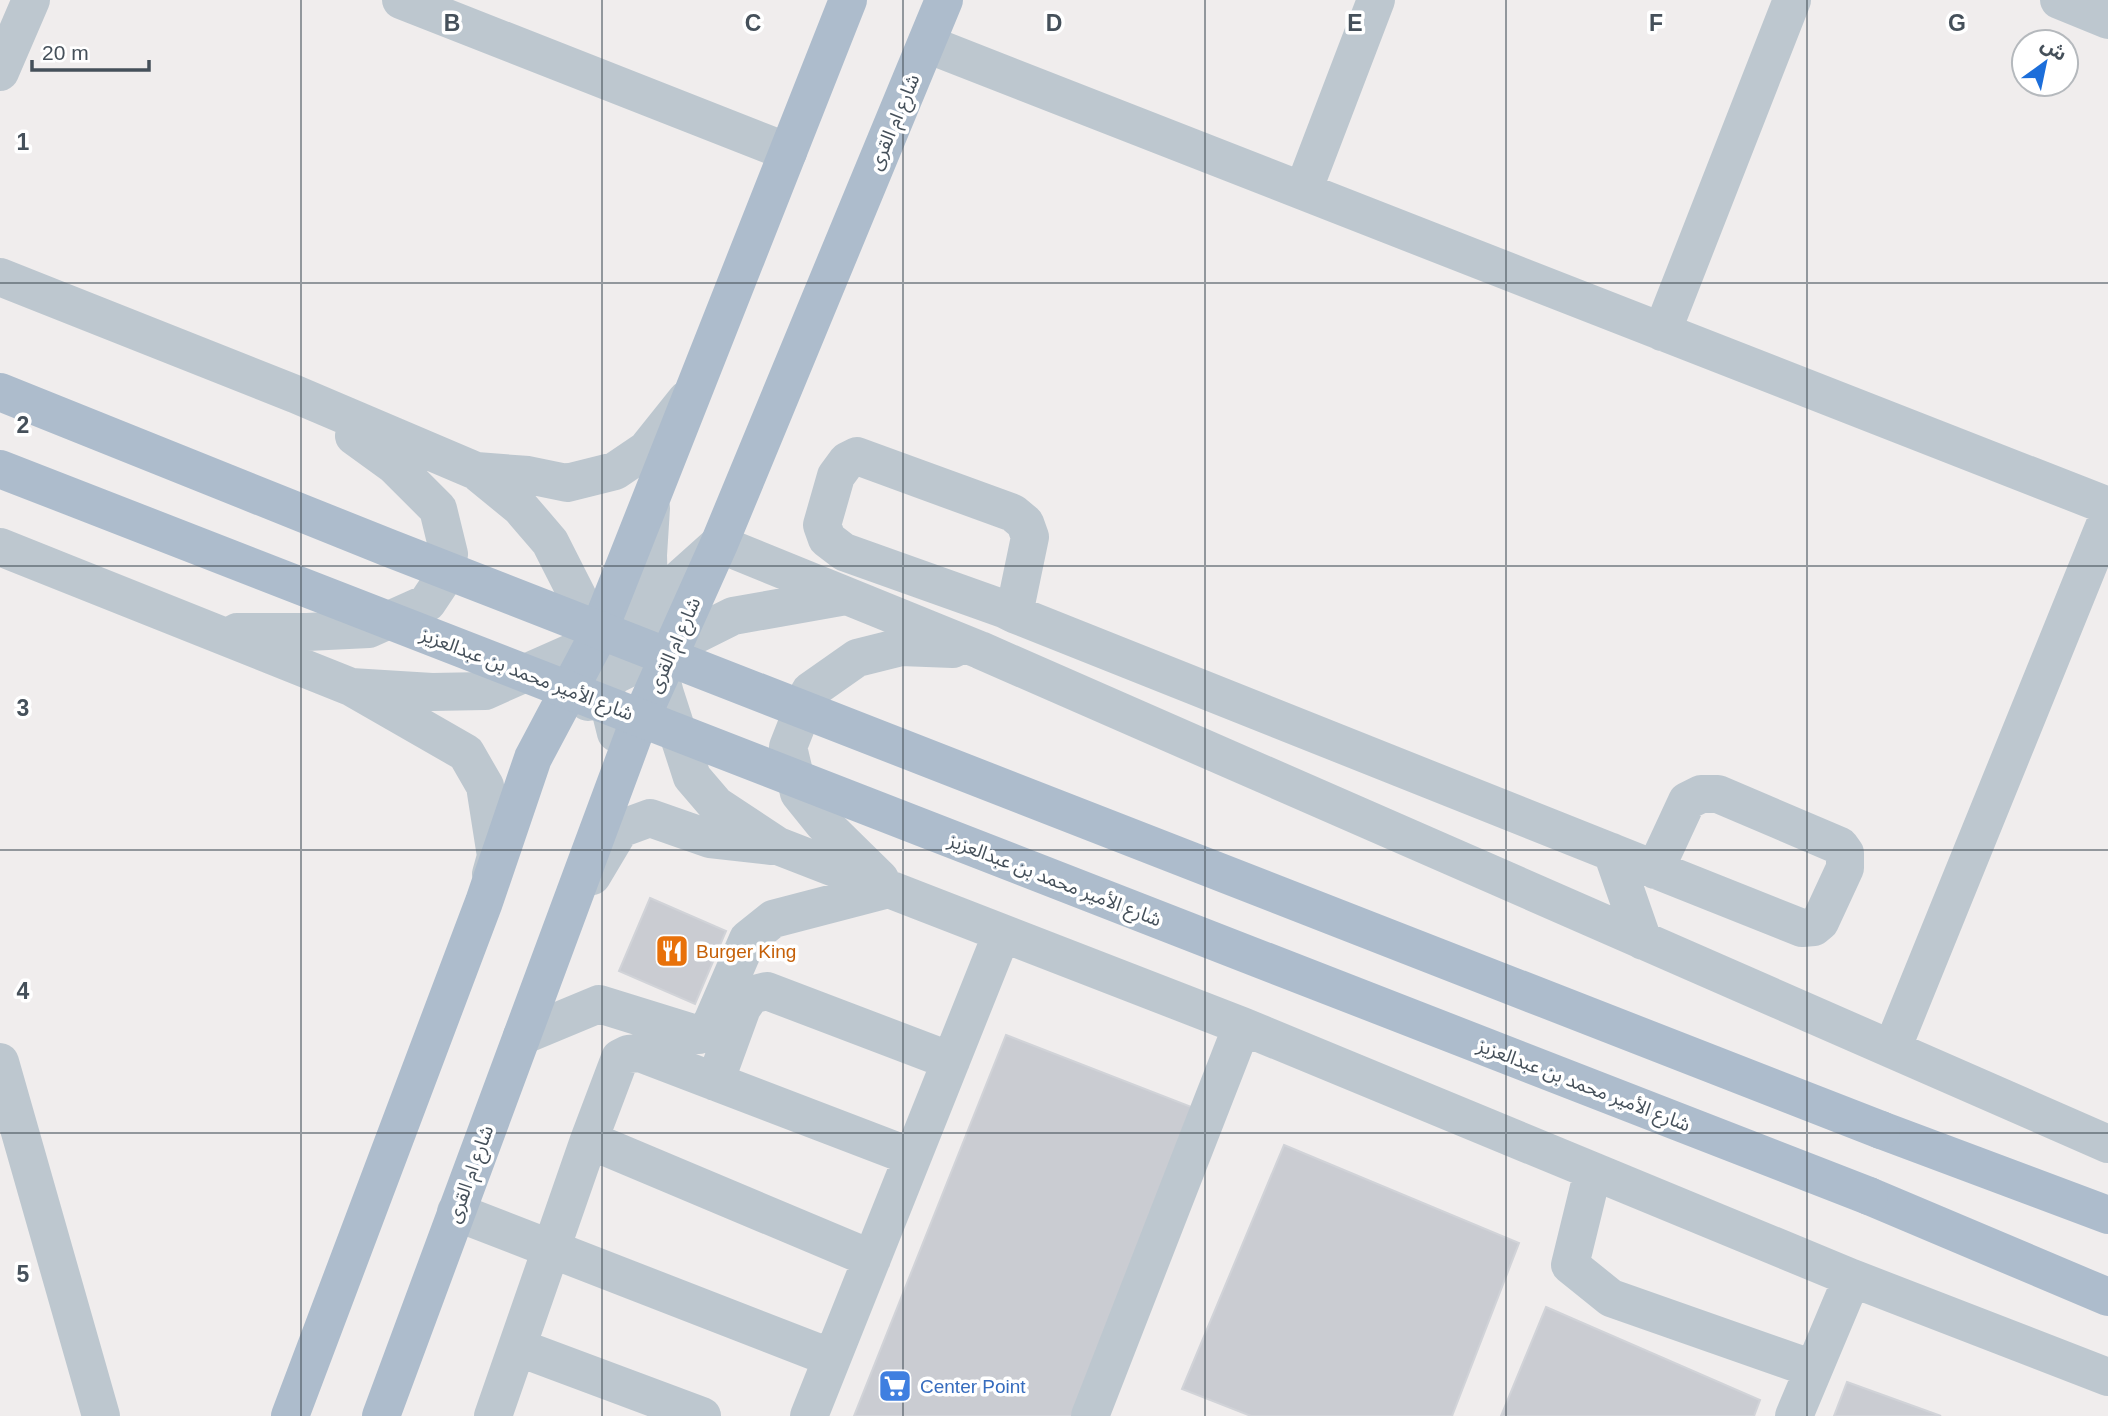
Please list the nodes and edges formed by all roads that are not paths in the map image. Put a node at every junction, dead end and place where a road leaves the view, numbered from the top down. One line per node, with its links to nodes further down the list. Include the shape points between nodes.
1 (31, 0): 10 (street)
2 (401, 0): 11 (street)
3 (848, 0): 11 (main road)
4 (944, 0): 9 (main road, شارع ام القرى)
5 (1376, 0): 12 (street)
6 (1792, 0): 14 (street)
7 (2059, 0): 8 (street)
8 (2108, 20)
9 (927, 44): 12 (street); 23 (main road, شارع ام القرى)
10 (0, 72)
11 (788, 152): 15 (main road)
12 (1303, 191): 14 (street)
13 (0, 277): 17 (street)
14 (1662, 332): 21 (street)
15 (696, 388): 19 (street, via 646,450 615,471 567,483); 20 (main road)
16 (0, 392): 56 (main road, bridge, via 389,548)
17 (295, 394): 19 (street); 28 (street, via 394,464 438,509 449,554 445,576 427,603 369,629)
18 (0, 469): 60 (main road, شارع الأمير محمد بن عبدالعزيز, bridge, via 1869,1196)
19 (476, 471): 30 (street, via 520,507 550,542 586,613)
20 (652, 499): 26 (street); 30 (main road)
21 (2108, 506)
22 (2108, 517): 47 (street)
23 (719, 544): 25 (street); 26 (street); 32 (main road, شارع ام القرى)
24 (0, 547): 28 (street)
25 (846, 596): 29 (street); 32 (street, via 733,616)
26 (649, 607): 30 (street, via 623,630); 32 (street, via 650,634)
27 (1009, 612): 27 (street, via 1030,537 1025,523 1013,513 857,456 847,461 836,476 822,525 827,539 844,552); 29 (street); 38 (street)
28 (217, 632): 34 (street)
29 (938, 633): 31 (street)
30 (594, 643): 33 (street); 34 (street, via 485,691); 35 (main road)
31 (980, 650): 40 (street, via 901,647 857,657 810,691 788,747 799,793); 44 (street)
32 (663, 658): 33 (street, via 614,675); 36 (main road, شارع ام القرى); 37 (street, via 692,776 716,805)
33 (604, 685): 35 (street); 36 (street, via 615,727)
34 (351, 687): 41 (street, via 466,753 485,786 496,856)
35 (533, 758): 41 (main road)
36 (616, 780): 42 (main road, شارع ام القرى)
37 (778, 846): 40 (street); 42 (street, via 710,839 650,818 620,829)
38 (1612, 852): 39 (street); 44 (street)
39 (1655, 870): 39 (street, via 1802,928 1820,922 1845,868 1845,853 1840,846 1718,794 1701,794 1687,801)
40 (890, 890): 43 (street); 46 (street, via 773,919 748,939 706,1032 698,1035 599,1004)
41 (484, 902): 66 (main road)
42 (561, 930): 46 (main road, شارع ام القرى)
43 (1002, 933): 45 (street); 48 (street)
44 (1643, 941): 47 (street)
45 (1242, 1026): 54 (street); 71 (street)
46 (522, 1036): 55 (main road, شارع ام القرى)
47 (1892, 1049): 52 (street)
48 (951, 1061): 50 (street, via 767,991 751,995 742,1008); 53 (street)
49 (0, 1062): 65 (street)
50 (715, 1082): 51 (street, via 640,1054 628,1054 615,1068); 53 (street)
51 (589, 1140): 57 (street); 58 (street)
52 (2108, 1144)
53 (912, 1157): 58 (street)
54 (1593, 1171): 59 (street); 63 (street, via 1570,1265 1611,1298)
55 (456, 1212): 57 (street); 67 (main road, شارع ام القرى)
56 (2108, 1215)
57 (552, 1248): 61 (street); 62 (street)
58 (872, 1259): 62 (street)
59 (1852, 1278): 63 (street); 64 (street)
60 (2108, 1297)
61 (517, 1348): 68 (street); 69 (street)
62 (832, 1358): 70 (street)
63 (1813, 1369): 72 (street)
64 (2108, 1377)
65 (101, 1416)
66 (290, 1416)
67 (381, 1416)
68 (493, 1416)
69 (702, 1416)
70 (808, 1416)
71 (1090, 1416)
72 (1794, 1416)

